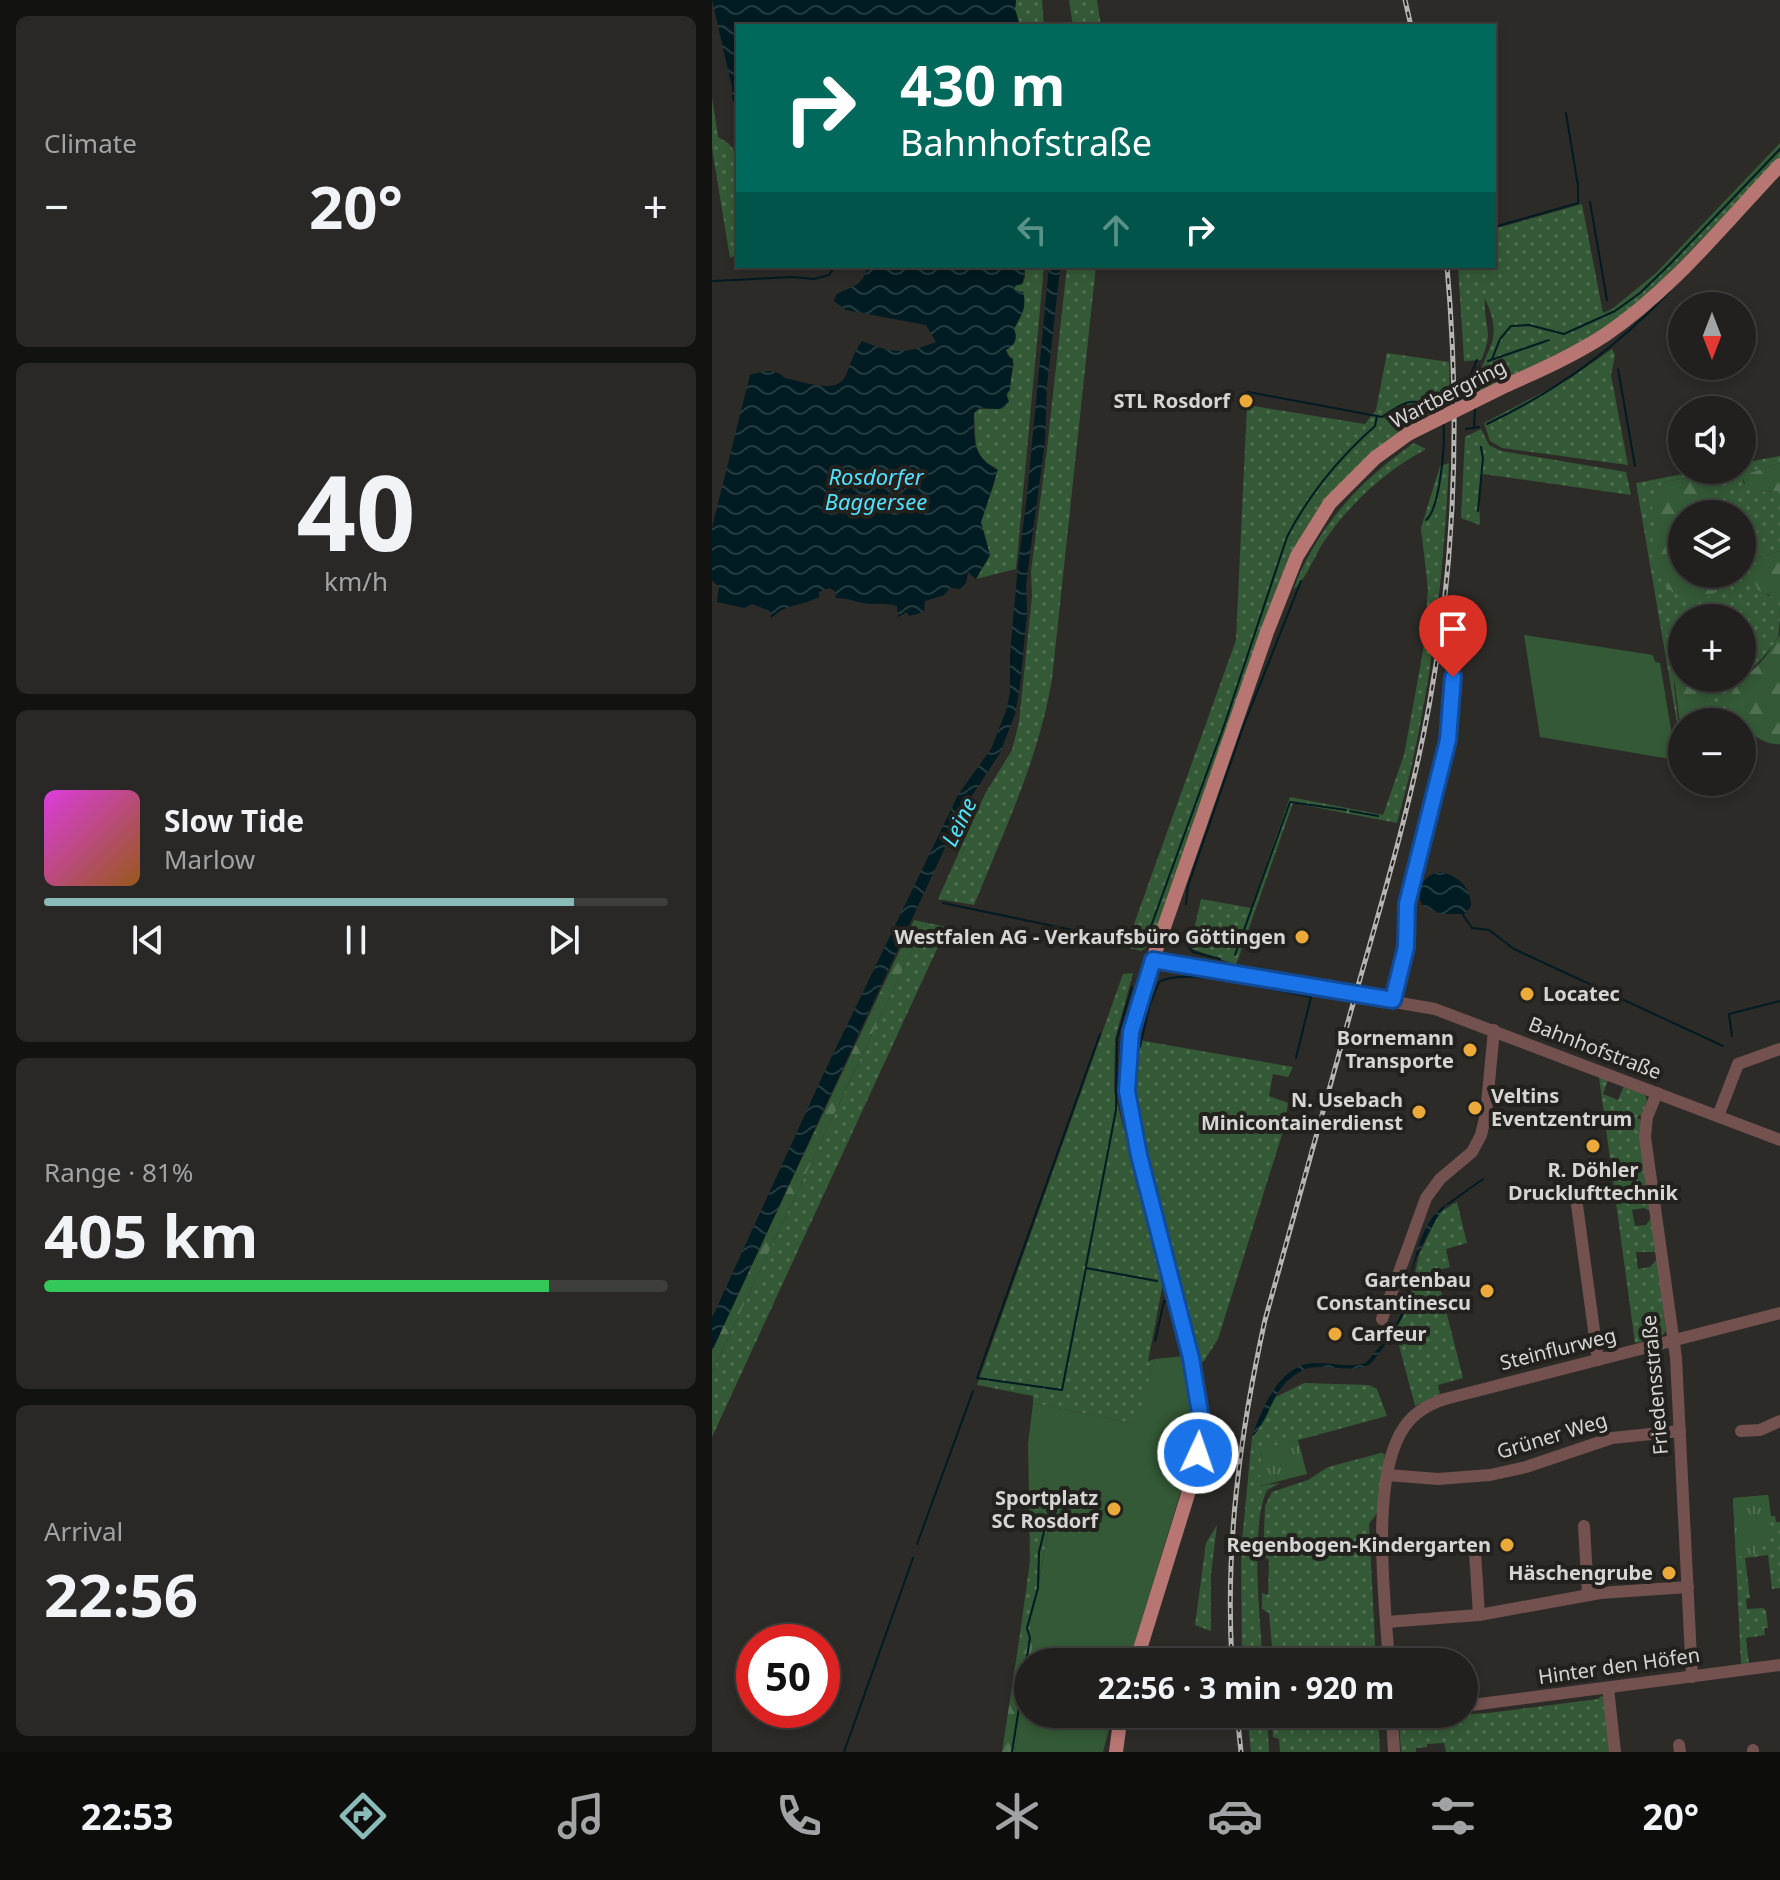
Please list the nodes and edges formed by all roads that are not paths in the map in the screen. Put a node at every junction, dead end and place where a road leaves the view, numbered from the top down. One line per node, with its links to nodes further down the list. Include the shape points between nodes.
1 (1780, 165): 3 (main road, Wartbergring, bridge, via 1678,273 1622,322 1564,359 1408,434 1330,503 1297,556 1267,632)
2 (1453, 677): 4 (street, via 1448,740 1407,904 1406,947)
3 (1153, 960): 4 (street, Bahnhofstraße); 25 (main road, Wartbergring, via 1131,1032 1127,1091 1200,1413 1193,1478)
4 (1393, 1000): 5 (street, Bahnhofstraße)
5 (1494, 1030): 7 (street, Bahnhofstraße); 12 (street, via 1481,1135 1467,1158 1426,1198)
6 (1780, 1049): 8 (street, via 1738,1064)
7 (1657, 1093): 8 (street, Bahnhofstraße); 13 (street, Friedensstraße, via 1645,1137)
8 (1718, 1116): 9 (street, Bahnhofstraße)
9 (1780, 1140)
10 (1577, 1205): 14 (street)
11 (1780, 1313): 13 (street, Steinflurweg)
12 (1382, 1319)
13 (1673, 1340): 14 (street, Steinflurweg); 16 (street, Friedensstraße)
14 (1598, 1360): 18 (street, Steinflurweg, via 1426,1407 1401,1432)
15 (1780, 1421): 17 (street)
16 (1680, 1431): 18 (street, Grüner Weg, via 1612,1438 1490,1475); 21 (street, Friedensstraße)
17 (1741, 1431)
18 (1387, 1475): 24 (street, Steinflurweg)
19 (1584, 1526): 22 (street)
20 (1475, 1552): 23 (street)
21 (1688, 1587): 22 (street); 28 (street, Friedensstraße)
22 (1588, 1595): 23 (street)
23 (1479, 1615): 24 (street)
24 (1386, 1622): 26 (street, Steinflurweg)
25 (1140, 1648)
26 (1388, 1648)
27 (1780, 1665): 28 (street, Hinter den Höfen)
28 (1692, 1677): 29 (street, Hinter den Höfen)
29 (1608, 1688): 30 (street, Hinter den Höfen); 35 (street)
30 (1478, 1704)
31 (1119, 1728): 33 (main road)
32 (1393, 1728): 34 (street)
33 (1116, 1752)
34 (1394, 1752)
35 (1615, 1752)

